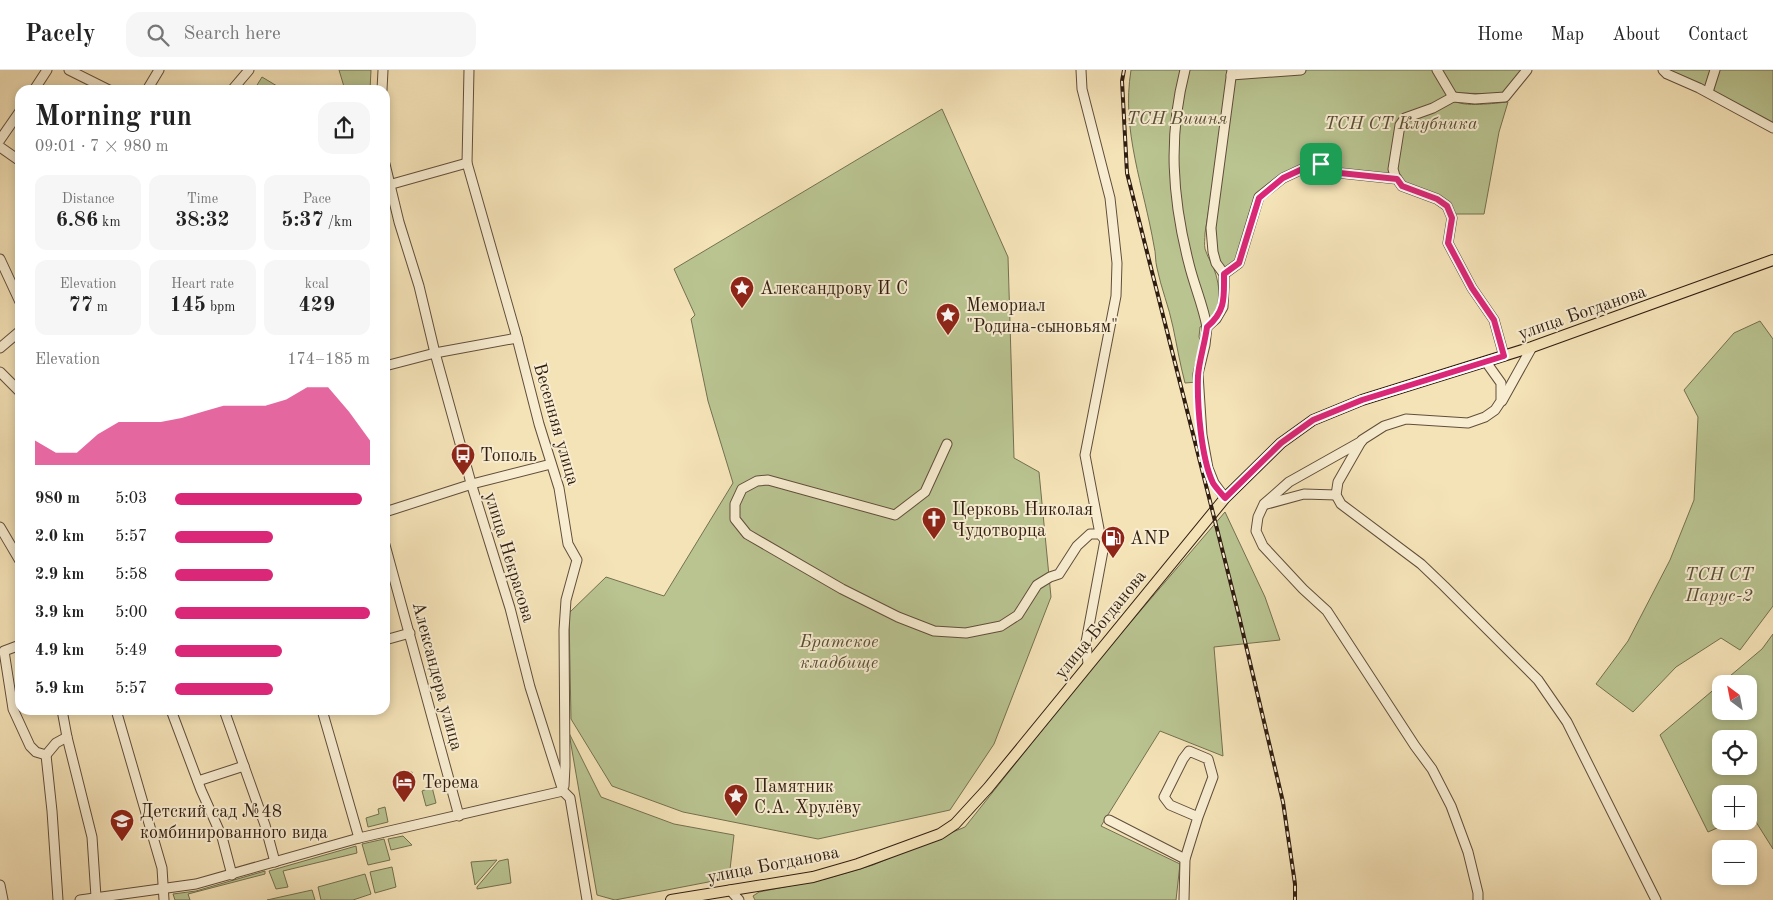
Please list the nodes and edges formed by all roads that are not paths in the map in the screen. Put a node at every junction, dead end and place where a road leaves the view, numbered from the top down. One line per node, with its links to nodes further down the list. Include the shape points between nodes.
1 (47, 70): 15 (street)
2 (68, 70): 16 (street)
3 (159, 70): 17 (street)
4 (249, 70): 18 (street)
5 (383, 70): 19 (street)
6 (470, 70): 27 (street, Весенняя улица)
7 (1081, 70): 56 (street, via 1082,88 1110,198 1117,262 1116,296 1085,455)
8 (1185, 70): 35 (street, via 1178,96 1173,152 1175,185 1181,231)
9 (1301, 70): 14 (street)
10 (1437, 70): 21 (street)
11 (1527, 70): 21 (street, via 1504,97)
12 (1663, 70): 20 (street)
13 (1715, 70): 20 (street)
14 (1232, 72): 33 (street, via 1211,228 1216,263)
15 (37, 85)
16 (99, 85)
17 (150, 85)
18 (236, 85)
19 (382, 85)
20 (1708, 92): 23 (street)
21 (1453, 97): 28 (street, via 1405,118 1400,125 1393,169)
22 (15, 118): 24 (street)
23 (1773, 128)
24 (0, 140)
25 (0, 147): 26 (street)
26 (15, 158)
27 (467, 163): 29 (street); 37 (street, Весенняя улица)
28 (1397, 179): 33 (street, via 1340,173 1321,164 1311,165 1283,178 1259,198 1239,263); 41 (street, via 1402,186 1447,206 1452,218 1448,243 1494,320)
29 (390, 185)
30 (390, 195): 40 (street, улица Некрасова, via 419,286)
31 (0, 259): 34 (street)
32 (1773, 260): 38 (main road, улица Богданова)
33 (1224, 274): 35 (street, via 1223,307)
34 (15, 291)
35 (1207, 327): 52 (street, via 1198,374 1202,435 1208,468)
36 (15, 334): 39 (street)
37 (517, 338): 40 (street); 49 (street, Весенняя улица)
38 (1532, 347): 41 (main road, улица Богданова); 46 (street)
39 (0, 348)
40 (435, 353): 43 (street); 50 (street, улица Некрасова)
41 (1504, 356): 42 (main road, улица Богданова)
42 (1486, 362): 46 (street, via 1502,383); 52 (main road, улица Богданова, via 1362,400 1313,420 1281,443)
43 (390, 365)
44 (0, 372): 45 (street)
45 (15, 387)
46 (1502, 401): 47 (street, via 1485,417 1468,423 1406,419 1384,426)
47 (1362, 440): 51 (street, via 1338,482); 53 (street, via 1289,482)
48 (947, 444): 56 (street, via 926,492 894,516 768,480 757,481 742,489 735,504 735,520 747,534 898,617 934,631 966,633 1001,626 1018,615 1036,585 1059,574 1077,546 1090,534)
49 (551, 464): 50 (street); 75 (street, Весенняя улица, via 568,544 577,560 566,600 564,630)
50 (472, 484): 54 (street); 75 (street, улица Некрасова, via 530,687)
51 (1336, 495): 53 (street, via 1304,494); 96 (street, via 1341,504 1438,580 1538,680 1566,722)
52 (1225, 498): 62 (main road, улица Богданова)
53 (1264, 504): 95 (street, via 1256,531 1263,546 1327,611 1432,768 1468,852)
54 (390, 510)
55 (0, 526): 57 (street)
56 (1100, 534): 62 (street, via 1105,540 1086,642)
57 (15, 552)
58 (390, 563): 59 (street, Александера улица)
59 (410, 633): 60 (street); 76 (street, Александера улица)
60 (390, 639)
61 (15, 647): 63 (street, via 4,651)
62 (1088, 664): 85 (main road, улица Богданова, via 988,788 955,824 940,834 858,864)
63 (5, 687): 64 (street)
64 (15, 713)
65 (16, 715): 72 (street, via 30,746)
66 (63, 715): 71 (street)
67 (117, 715): 84 (street, via 162,868)
68 (173, 715): 74 (street)
69 (226, 715): 73 (street)
70 (323, 715): 79 (street)
71 (67, 738): 72 (street, via 56,743); 86 (street, via 92,837)
72 (46, 755): 88 (street)
73 (244, 766): 74 (street); 81 (street)
74 (198, 781): 82 (street, via 222,836)
75 (564, 791): 76 (street); 91 (street, улица Некрасова, via 570,798)
76 (459, 816): 79 (street)
77 (1198, 817): 77 (street, via 1170,805 1164,797 1189,751 1208,759 1213,777); 80 (street)
78 (1109, 820): 80 (street)
79 (359, 838): 81 (street)
80 (1186, 859): 94 (street)
81 (275, 862): 82 (street)
82 (232, 875): 84 (street)
83 (0, 885): 87 (street)
84 (163, 889): 86 (street); 90 (street)
85 (729, 895): 92 (main road, улица Богданова); 93 (street)
86 (96, 898): 89 (street)
87 (3, 900)
88 (58, 900)
89 (80, 900)
90 (164, 900)
91 (587, 900)
92 (671, 900)
93 (740, 900)
94 (1184, 900)
95 (1478, 900)
96 (1656, 900)

